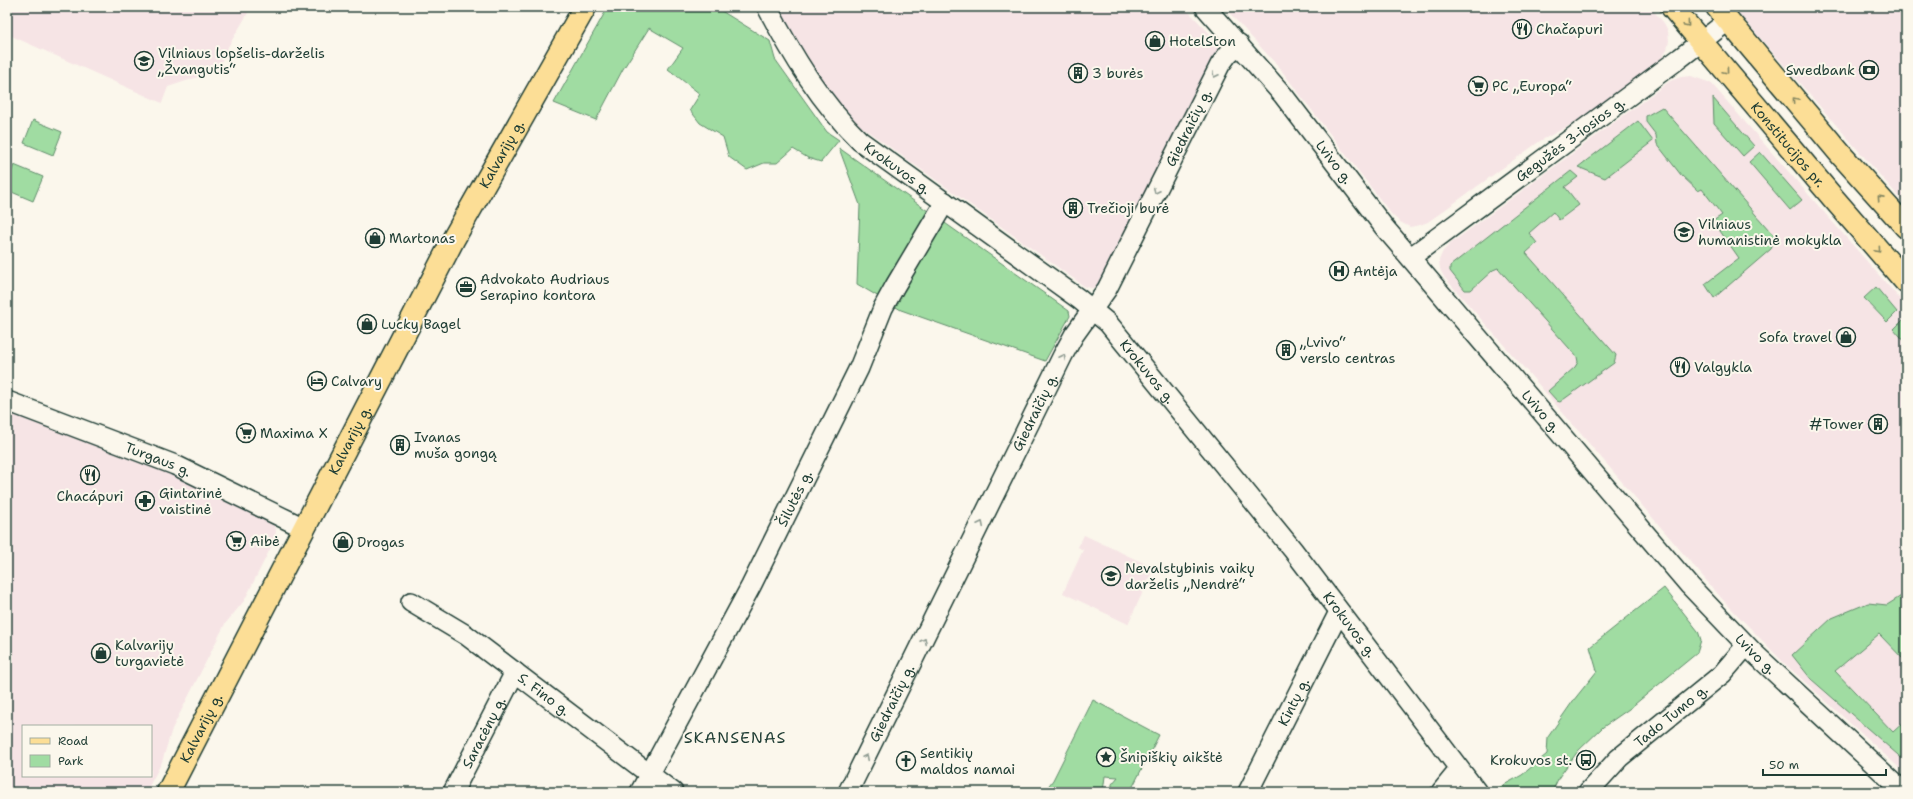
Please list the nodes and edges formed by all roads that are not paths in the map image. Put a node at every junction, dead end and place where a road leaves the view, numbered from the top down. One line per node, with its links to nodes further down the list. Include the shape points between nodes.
1 (585, 7): 14 (main road, Kalvarijų g., via 454,238)
2 (767, 7): 8 (street, Krokuvos g., via 809,78 847,128 860,141)
3 (1205, 7): 7 (street, Lvivo g.)
4 (1672, 7): 6 (main road, Konstitucijos pr., one-way to 6)
5 (1723, 14): 6 (street, Gegužės 3-iosios g.); 9 (main road, one-way to 5, via 1842,157)
6 (1701, 42): 10 (street, Gegužės 3-iosios g.); 11 (main road, Konstitucijos pr., one-way to 11)
7 (1239, 44): 10 (street, Lvivo g., via 1283,95 1364,202); 12 (street, Giedraičių g., one-way to 12, via 1220,66 1107,289)
8 (945, 202): 12 (street, Krokuvos g.); 20 (street, Šilutės g., via 883,308 859,368 754,579)
9 (1906, 227)
10 (1411, 257): 17 (street, Lvivo g., via 1685,581)
11 (1906, 282)
12 (1092, 309): 16 (street, Krokuvos g., via 1108,323 1160,386 1293,550); 26 (street, Giedraičių g., one-way to 12, via 1074,335)
13 (7, 401): 14 (street, Turgaus g., via 175,465)
14 (304, 528): 22 (main road, Kalvarijų g.)
15 (411, 602): 18 (street, S. Fino g., via 466,636)
16 (1339, 612): 19 (street, Krokuvos g.); 27 (street, Kintų g.)
17 (1746, 646): 21 (street, Tado Tumo g., via 1722,674 1619,758); 30 (street, Lvivo g.)
18 (515, 672): 20 (street, S. Fino g.); 23 (street, Saracėnų g.)
19 (1459, 770): 28 (street); 29 (street, Krokuvos g.)
20 (648, 773): 24 (street, Šilutės g.); 25 (street, S. Fino g.)
21 (1591, 790)
22 (168, 792)
23 (453, 792)
24 (640, 792)
25 (673, 792)
26 (848, 792)
27 (1248, 792)
28 (1441, 792)
29 (1477, 792)
30 (1904, 792)

